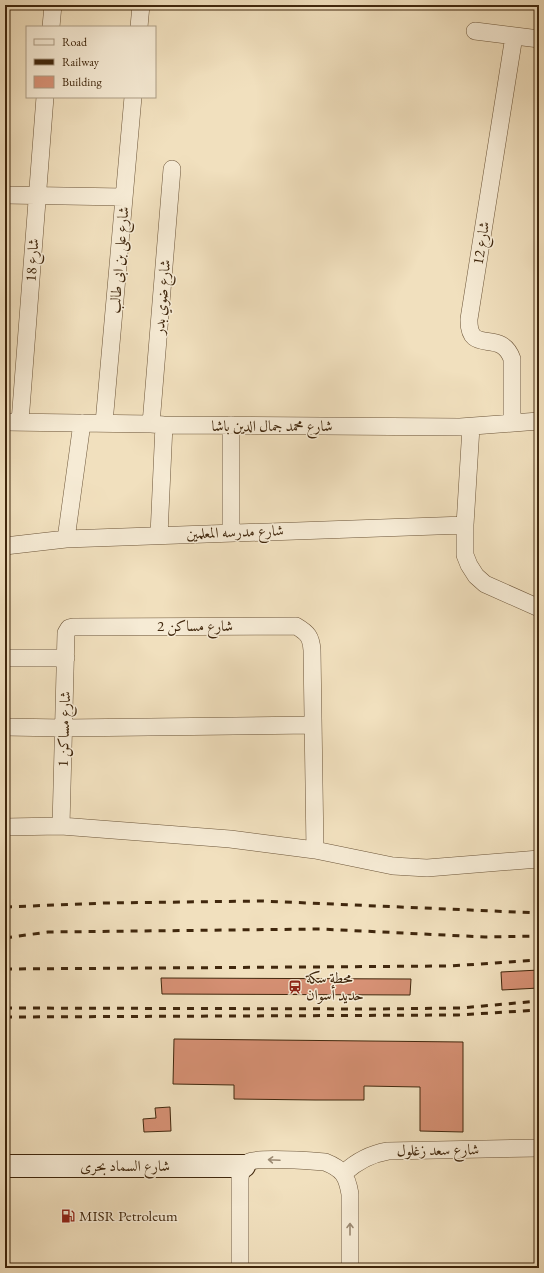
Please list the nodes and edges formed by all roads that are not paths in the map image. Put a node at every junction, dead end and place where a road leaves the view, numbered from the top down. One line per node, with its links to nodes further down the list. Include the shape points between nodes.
1 (53, 5): 3 (street)
2 (141, 5): 4 (street)
3 (51, 26)
4 (139, 26)
5 (475, 31): 6 (street)
6 (514, 36): 7 (street); 18 (street, شارع 12, via 468,329 472,336 482,342 499,343 510,353)
7 (539, 39)
8 (45, 98): 12 (street, شارع 18)
9 (133, 98): 13 (street, شارع على بن ابى طالب)
10 (172, 169): 19 (street, شارع ضوي بدر)
11 (5, 195): 12 (street)
12 (37, 196): 13 (street); 15 (street, شارع 18)
13 (124, 197): 17 (street, شارع على بن ابى طالب)
14 (539, 421): 18 (street, شارع محمد جمال الدين باشا)
15 (13, 422): 16 (street, شارع محمد جمال الدين باشا)
16 (82, 423): 17 (street, شارع محمد جمال الدين باشا); 25 (street)
17 (104, 423): 19 (street, شارع محمد جمال الدين باشا)
18 (512, 423): 21 (street, شارع محمد جمال الدين باشا)
19 (157, 425): 20 (street, شارع محمد جمال الدين باشا); 24 (street, شارع ضوي بدر)
20 (231, 425): 21 (street, شارع محمد جمال الدين باشا); 23 (street)
21 (471, 427): 22 (street)
22 (465, 525): 23 (street, شارع مدرسه المعلمين); 27 (street, via 465,555 476,576 485,584)
23 (231, 533): 24 (street, شارع مدرسه المعلمين)
24 (159, 535): 25 (street, شارع مدرسه المعلمين)
25 (66, 539): 26 (street, شارع مدرسه المعلمين)
26 (5, 546)
27 (539, 608)
28 (66, 633): 30 (street, شارع مساكن 1); 31 (street, شارع مساكن 2, via 73,627 296,626 305,631 311,640)
29 (5, 658): 30 (street)
30 (66, 658): 33 (street, شارع مساكن 1)
31 (313, 725): 33 (street); 36 (street, شارع مساكن 2)
32 (5, 727): 33 (street)
33 (64, 728): 34 (street, شارع مساكن 1)
34 (61, 826): 35 (street); 36 (street, via 230,839)
35 (5, 827)
36 (315, 850): 37 (street, via 409,868)
37 (539, 859)
38 (539, 1148): 41 (street, شارع سعد زغلول, via 388,1151 370,1155)
39 (5, 1166): 40 (street, شارع السماد بحرى)
40 (244, 1166): 41 (street, one-way to 40, via 325,1162 260,1159 248,1162); 42 (street, via 240,1178)
41 (344, 1173): 43 (street, one-way to 41, via 350,1194)
42 (240, 1268)
43 (350, 1268)

